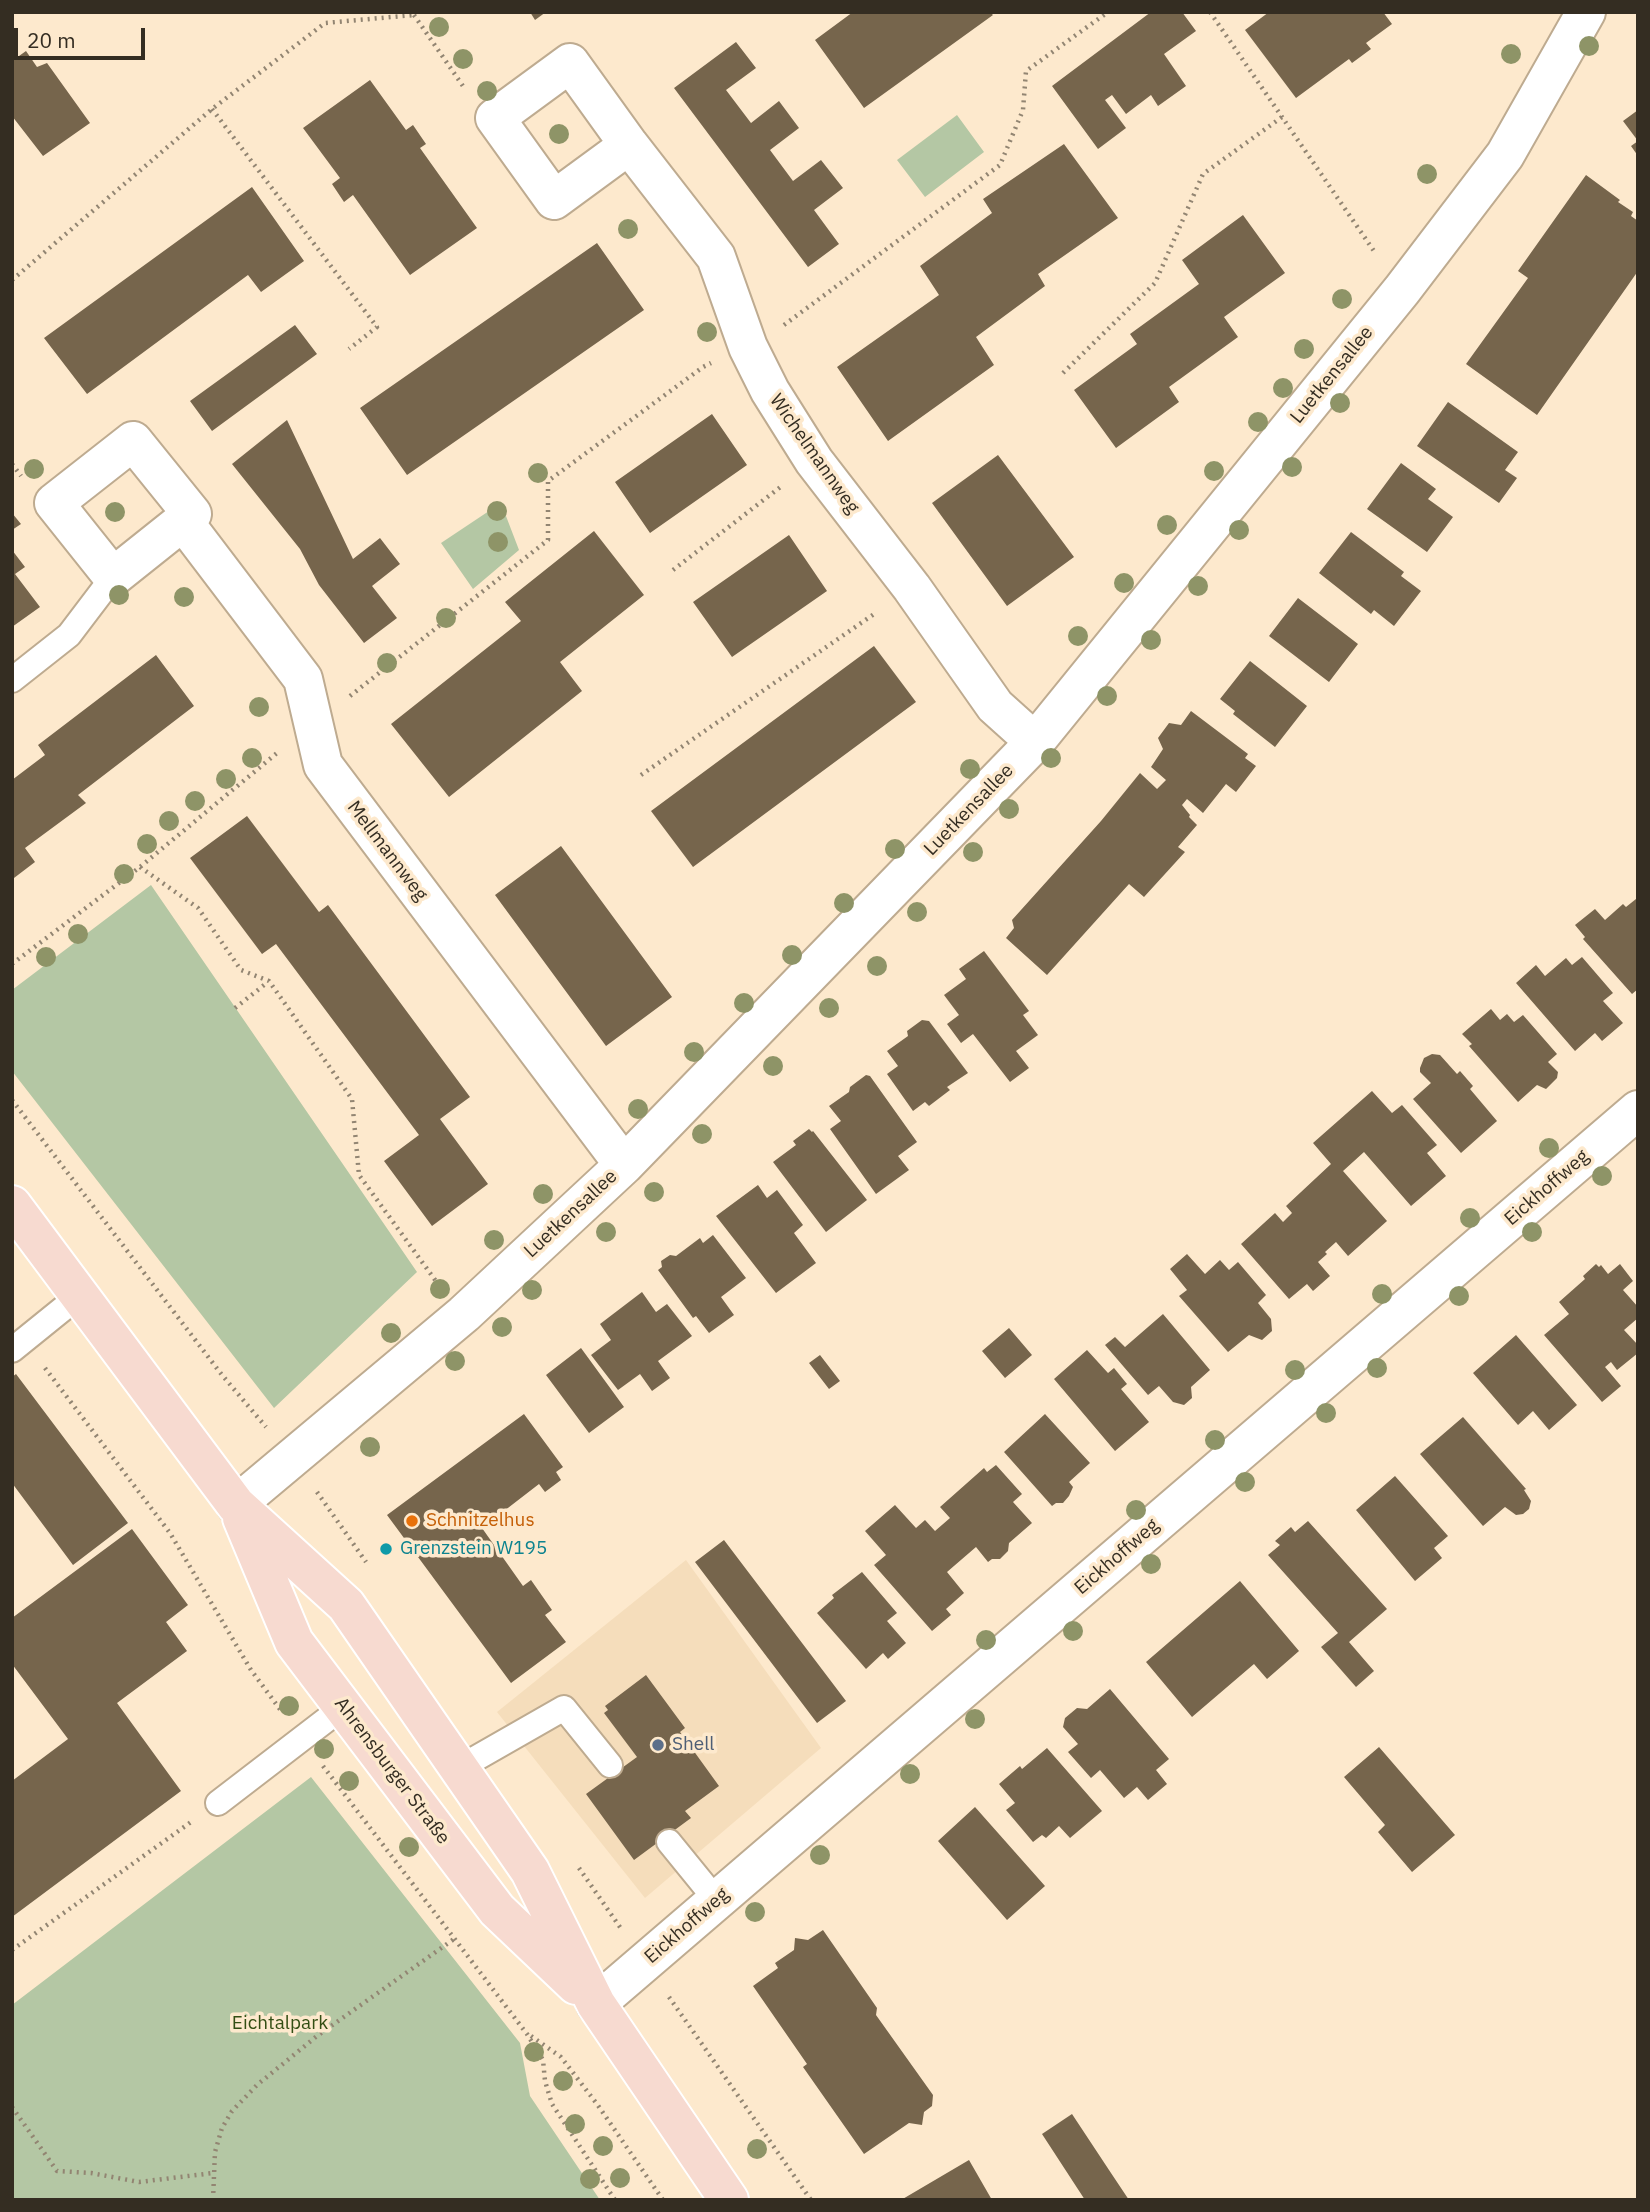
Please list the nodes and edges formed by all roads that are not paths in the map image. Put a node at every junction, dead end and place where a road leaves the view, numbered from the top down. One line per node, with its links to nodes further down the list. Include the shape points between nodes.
1 (1586, 12): 6 (street, Luetkensallee, via 1505,155 1402,290)
2 (629, 145): 2 (street, Wichelmannweg, via 570,63 495,118 554,200); 6 (street, Wichelmannweg, via 716,257 769,391 814,461 995,706)
3 (183, 521): 4 (street); 4 (street, Mellmannweg, via 192,514 133,441 54,503); 8 (street, Mellmannweg, via 303,679 323,765)
4 (113, 577): 5 (lane, via 69,635)
5 (12, 680)
6 (1035, 741): 8 (street, Luetkensallee)
7 (1638, 1110): 18 (street, Eickhoffweg)
8 (624, 1165): 12 (street, Luetkensallee, via 464,1314)
9 (12, 1205): 10 (main road, Ahrensburger Straße)
10 (80, 1295): 11 (lane); 12 (main road, Ahrensburger Straße)
11 (12, 1350)
12 (236, 1505): 13 (main road, Ahrensburger Straße, via 294,1642); 15 (main road, Ahrensburger Straße, via 346,1605)
13 (342, 1707): 16 (lane); 19 (main road, Ahrensburger Straße, via 497,1910)
14 (610, 1765): 15 (lane, via 564,1708)
15 (458, 1768): 19 (main road, Ahrensburger Straße, via 530,1871)
16 (218, 1803)
17 (670, 1842): 18 (lane)
18 (717, 1900): 19 (street, Eickhoffweg)
19 (596, 2004): 20 (main road, Ahrensburger Straße)
20 (729, 2200)

